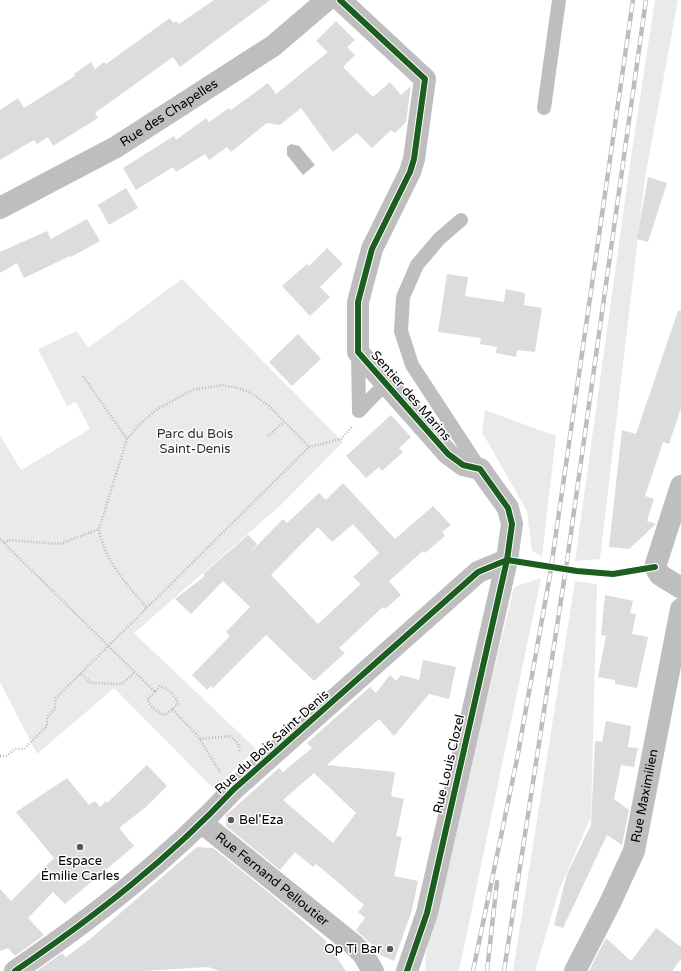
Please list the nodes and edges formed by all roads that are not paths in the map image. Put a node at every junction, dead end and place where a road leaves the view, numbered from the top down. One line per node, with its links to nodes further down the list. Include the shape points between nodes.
1 (327, 0): 5 (street, Rue des Chapelles, via 273,46 116,147)
2 (340, 0): 7 (street, Sentier des Marins, via 425,79 414,159 372,249 358,302)
3 (558, 0): 4 (lane)
4 (544, 108)
5 (0, 208)
6 (461, 220): 9 (lane, via 439,239 417,265 402,297 401,331 412,365)
7 (358, 352): 8 (street, Sentier des Marins); 8 (lane, via 359,411)
8 (385, 384): 9 (street, Sentier des Marins, via 448,454 463,465)
9 (480, 469): 11 (street, via 508,508 512,524)
10 (681, 486): 12 (street, via 654,567 660,575)
11 (507, 560): 14 (street, Rue du Bois Saint-Denis, via 478,572 234,789); 17 (street, Rue Louis Clozel, via 427,913)
12 (681, 588)
13 (681, 610): 18 (street, Rue Maximilien, via 634,851)
14 (202, 823): 15 (street, Rue du Bois Saint-Denis, via 138,880 59,941); 16 (street, Rue Fernand Pelloutier, via 354,946 363,954)
15 (15, 971)
16 (373, 971)
17 (407, 971)
18 (574, 971)

